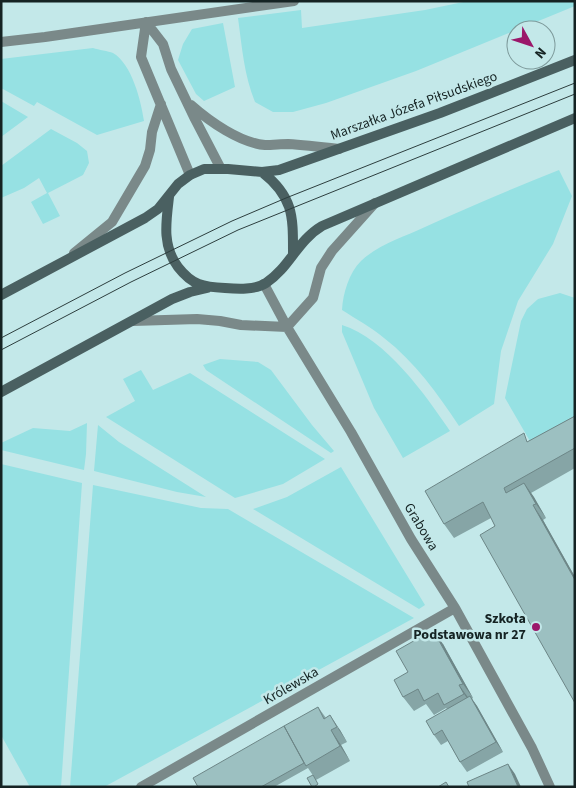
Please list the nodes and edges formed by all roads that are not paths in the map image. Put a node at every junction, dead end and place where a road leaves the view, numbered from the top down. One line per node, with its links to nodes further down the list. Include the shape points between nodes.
1 (294, 1): 2 (street)
2 (146, 22): 3 (street); 5 (street, via 163,44 171,69); 6 (street, via 141,57)
3 (1, 42)
4 (575, 60): 8 (main road, Marszałka Józefa Piłsudskiego)
5 (188, 102): 8 (street, via 204,117 257,143); 9 (street)
6 (161, 104): 11 (street); 15 (street, via 145,166 112,222)
7 (575, 118): 13 (main road)
8 (339, 149): 10 (main road, Marszałka Józefa Piłsudskiego, via 278,170)
9 (222, 169): 10 (main road); 11 (main road, via 204,169)
10 (262, 172): 14 (main road, via 280,189 291,208)
11 (190, 176): 12 (main road, via 178,184)
12 (169, 197): 15 (main road, via 145,218); 17 (main road, via 166,233 169,251 184,275)
13 (376, 202): 14 (main road, via 314,231); 20 (street, via 332,251 321,268 313,298)
14 (293, 254): 16 (main road, via 286,266)
15 (63, 262): 18 (main road)
16 (264, 284): 17 (main road, via 235,289); 20 (street, Grabowa)
17 (208, 287): 19 (main road, via 172,300)
18 (1, 295)
19 (133, 321): 20 (street, via 197,319); 21 (main road)
20 (288, 327): 22 (street, Grabowa, via 411,539)
21 (1, 392)
22 (455, 608): 23 (street, Królewska); 24 (street, Grabowa)
23 (141, 787)
24 (550, 787)

